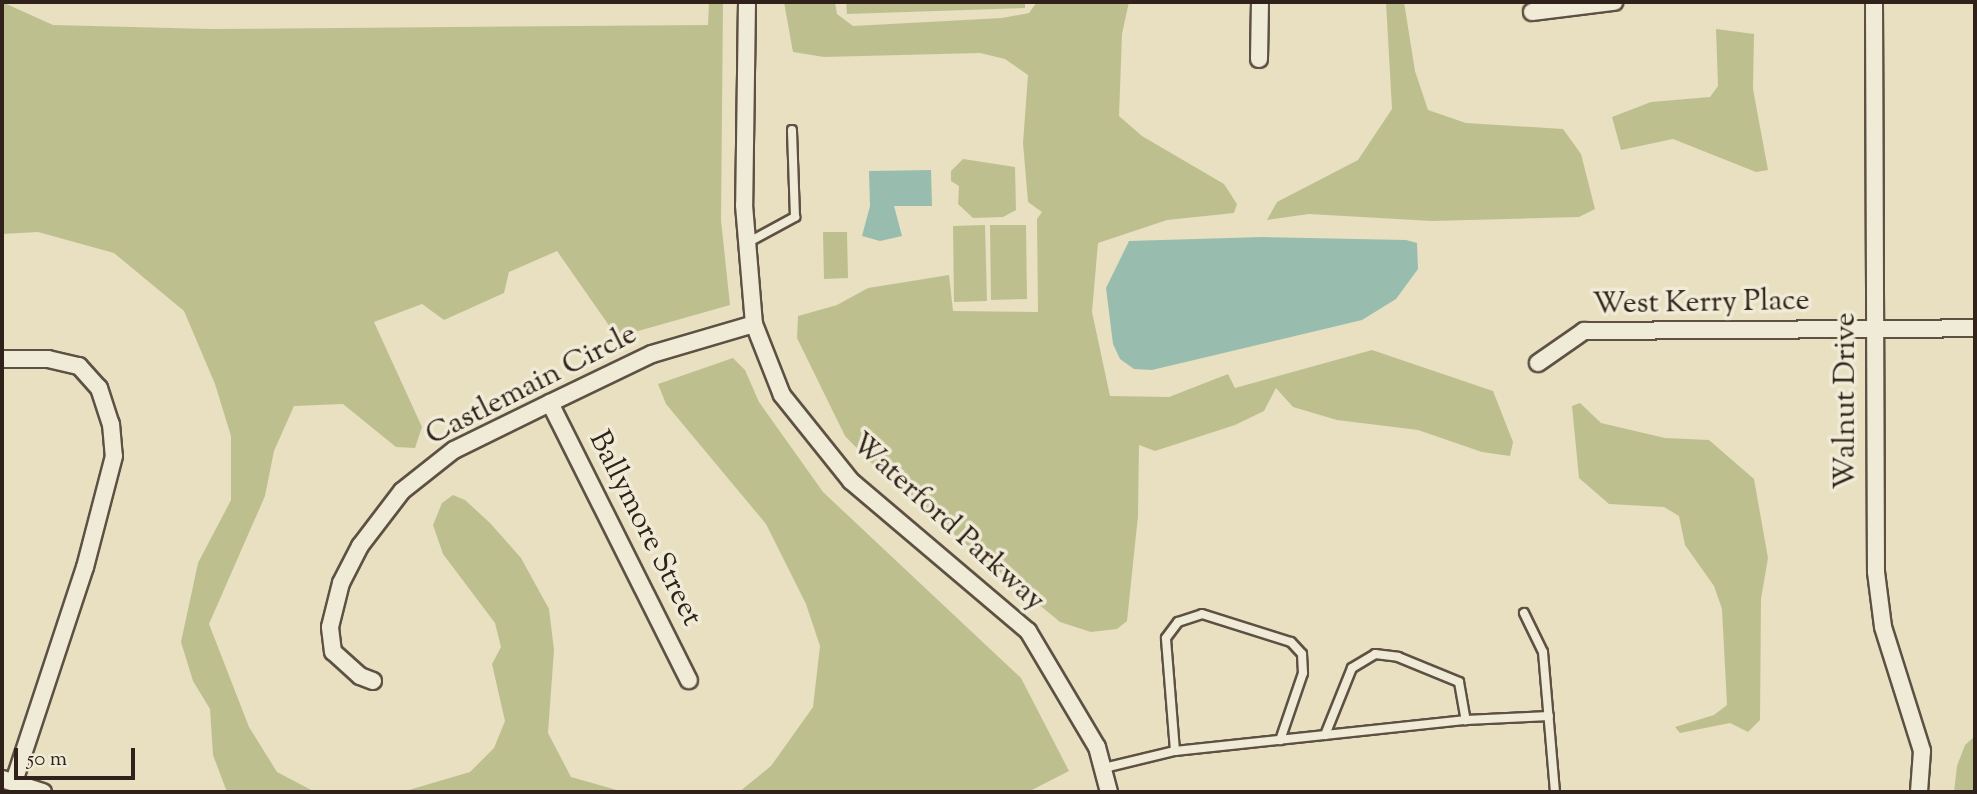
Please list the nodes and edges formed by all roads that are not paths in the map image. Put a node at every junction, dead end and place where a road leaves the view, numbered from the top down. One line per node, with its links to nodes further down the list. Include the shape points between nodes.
1 (747, 2): 8 (street, Waterford Parkway)
2 (1260, 2): 6 (street)
3 (1614, 2): 5 (street)
4 (1874, 2): 11 (street, Walnut Drive)
5 (1532, 12)
6 (1259, 59)
7 (792, 130): 8 (lane, via 795,217)
8 (747, 243): 9 (street, Waterford Parkway)
9 (754, 324): 14 (street, Castlemain Circle, via 652,354); 23 (street, Waterford Parkway, via 782,395 851,481 1028,631 1097,747)
10 (1975, 328): 11 (street, West Kerry Place)
11 (1875, 331): 13 (street, West Kerry Place, via 1584,331); 28 (street, Walnut Drive, via 1876,572 1883,627 1922,751)
12 (2, 359): 24 (street, via 48,359 79,366 99,388 111,424 114,456 85,567)
13 (1538, 363)
14 (550, 403): 16 (street, Ballymore Street); 17 (street, Castlemain Circle, via 454,450 402,491 360,546 341,583 330,627 333,652 360,676)
15 (1524, 613): 18 (lane, via 1543,652)
16 (689, 680)
17 (373, 681)
18 (1549, 716): 19 (lane); 27 (lane)
19 (1466, 720): 20 (lane); 20 (lane, via 1459,682 1398,657 1375,654 1352,668)
20 (1325, 735): 21 (lane)
21 (1280, 740): 22 (lane); 22 (lane, via 1303,673 1303,654 1291,642 1202,614 1178,622 1166,638)
22 (1175, 751): 23 (lane)
23 (1104, 768): 26 (street, Waterford Parkway)
24 (8, 780): 25 (street)
25 (43, 792)
26 (1109, 792)
27 (1555, 792)
28 (1919, 792)

